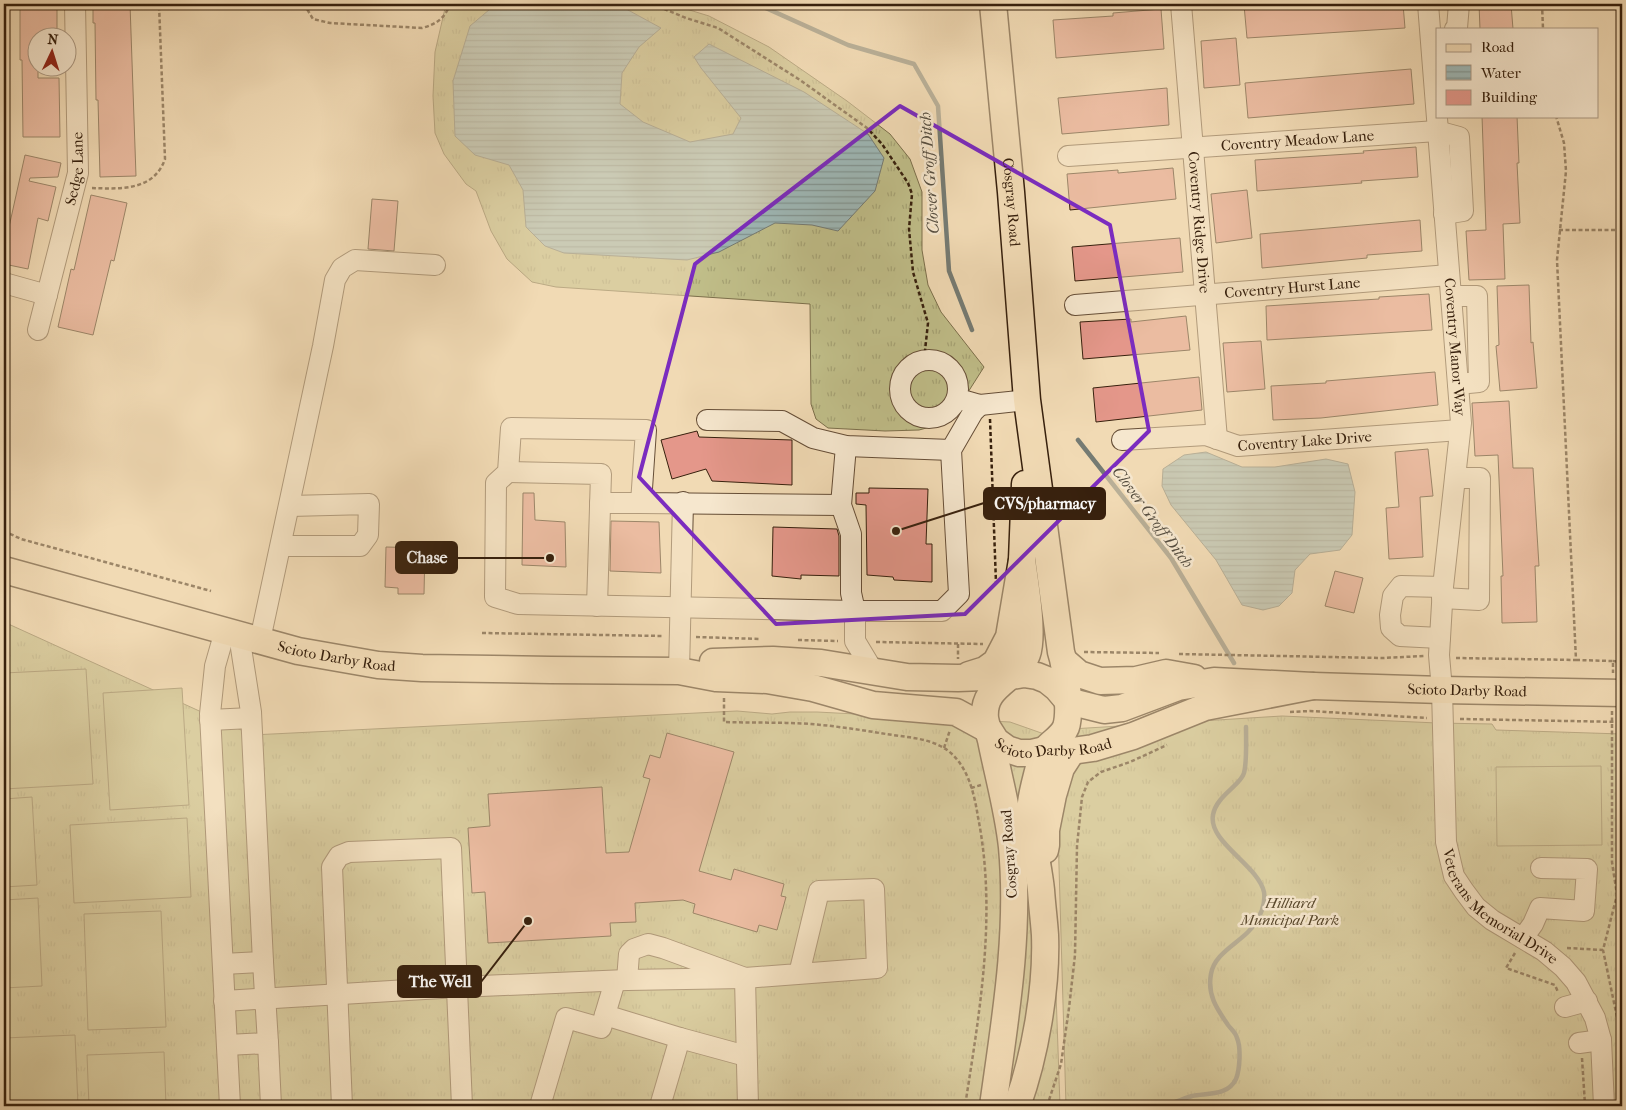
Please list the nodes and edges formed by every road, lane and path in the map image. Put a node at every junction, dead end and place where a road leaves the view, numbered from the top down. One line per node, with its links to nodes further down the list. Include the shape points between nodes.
1 (75, 4): 20 (street, Sedge Lane, via 78,173)
2 (159, 4): 20 (path, via 165,159 161,170 136,186 120,189)
3 (304, 4): 4 (path, via 313,18 330,23 422,28 434,25 446,15)
4 (450, 4)
5 (652, 4): 30 (path, via 718,28 800,80 867,128 882,144 912,194 909,229 913,272 928,324)
6 (993, 4): 32 (main road, Cosgray Road)
7 (1181, 4): 18 (street, Coventry Ridge Drive)
8 (1428, 4): 13 (street, Coventry Manor Way)
9 (1459, 4): 11 (street)
10 (1542, 4): 12 (path)
11 (1456, 28)
12 (1543, 28)
13 (1434, 42): 14 (street, Coventry Manor Way)
14 (1436, 101)
15 (1437, 118): 17 (street, Coventry Manor Way)
16 (1557, 118): 21 (path, via 1564,143 1566,171)
17 (1437, 131): 18 (street, Coventry Meadow Lane); 24 (street, Coventry Manor Way)
18 (1194, 149): 19 (street, Coventry Meadow Lane); 26 (street, Coventry Ridge Drive)
19 (1068, 156)
20 (75, 187): 27 (street, Sedge Lane)
21 (1559, 230): 22 (path); 61 (path, via 1557,260)
22 (1622, 230)
23 (435, 265): 46 (street, via 355,260 342,268 335,280)
24 (1449, 275): 26 (street, Coventry Hurst Lane); 35 (street, Coventry Manor Way)
25 (4, 283): 27 (street)
26 (1206, 294): 28 (street, Coventry Hurst Lane); 36 (street, Coventry Ridge Drive)
27 (47, 295): 29 (street, Sedge Lane)
28 (1075, 305)
29 (38, 330)
30 (924, 360): 31 (street, via 941,362 954,373 958,381); 31 (street, via 905,372 901,381 899,391 907,409 925,419 935,418 952,408)
31 (957, 398): 33 (street)
32 (1027, 400): 33 (street); 49 (main road, Cosgray Road); 60 (main road, Cosgray Road)
33 (984, 404): 39 (street, via 973,412); 51 (path)
34 (707, 420): 38 (street, via 782,421 813,438)
35 (1460, 430): 36 (street, Coventry Lake Drive, via 1238,446); 41 (street, Coventry Manor Way)
36 (1217, 439): 37 (street, Coventry Lake Drive, via 1206,435)
37 (1122, 440)
38 (846, 446): 39 (street); 45 (street)
39 (951, 450): 56 (street, via 959,594 942,611)
40 (508, 472): 43 (street, via 601,474); 44 (street, via 511,428 646,430); 54 (street, via 496,482 495,597 518,604)
41 (1455, 478): 53 (street, Coventry Manor Way); 53 (street, via 1480,478 1479,600)
42 (683, 502): 44 (street); 45 (street); 55 (street)
43 (600, 503): 44 (street); 54 (street)
44 (641, 503)
45 (842, 505): 56 (street, via 851,534 851,594)
46 (290, 506): 48 (street); 48 (street, via 369,504 368,535 360,546)
47 (4, 532): 52 (path)
48 (281, 546): 57 (street)
49 (1022, 560): 66 (main road, Cosgray Road, via 1029,629 1027,653); 67 (main road, Cosgray Road, via 1009,637 1004,648 996,662 985,670)
50 (4, 570): 57 (main road, Scioto Darby Road)
51 (997, 588)
52 (211, 591)
53 (1443, 592): 58 (street, Coventry Manor Way); 58 (street, via 1401,586 1392,596 1390,615 1391,628 1400,636)
54 (597, 606): 55 (street)
55 (682, 607): 56 (street); 64 (street)
56 (856, 611): 65 (street, via 855,642)
57 (242, 636): 64 (main road, Scioto Darby Road, via 298,651 378,665); 75 (street); 77 (street, via 215,666)
58 (1440, 647): 59 (path, via 1384,658); 61 (path, via 1459,658); 70 (street, Coventry Manor Way)
59 (1210, 654)
60 (1064, 660): 68 (main road, Scioto Darby Road, via 1079,674 1100,681 1136,680 1166,673); 73 (main road, Cosgray Road)
61 (1576, 660): 62 (path)
62 (1613, 662): 63 (path); 71 (path)
63 (1622, 662)
64 (679, 671): 65 (main road, Scioto Darby Road, via 702,662 773,660); 81 (main road, Scioto Darby Road, via 813,688 873,705 956,712)
65 (873, 671): 67 (main road, Scioto Darby Road, via 908,677)
66 (1011, 676): 67 (main road, Scioto Darby Road); 73 (main road, Scioto Darby Road, via 1024,674 1047,680); 81 (main road, Cosgray Road, via 991,692 985,718)
67 (958, 678)
68 (1214, 681): 69 (main road, Scioto Darby Road); 73 (main road, Scioto Darby Road, via 1178,687 1122,708 1104,710)
69 (1313, 686): 70 (main road, Scioto Darby Road); 85 (main road, Scioto Darby Road, via 1205,706 1133,736 1093,748)
70 (1442, 690): 71 (main road, Scioto Darby Road); 76 (street, Veterans Memorial Drive)
71 (1618, 693): 78 (path)
72 (724, 697): 83 (path, via 724,722 811,724 908,737)
73 (1068, 701): 84 (main road, Cosgray Road, via 1066,728)
74 (1286, 712): 76 (path)
75 (251, 718): 77 (street); 91 (street)
76 (1443, 718): 78 (path); 88 (street, Veterans Memorial Drive, via 1446,842 1454,876 1476,907)
77 (210, 720): 92 (street)
78 (1612, 722): 79 (path); 90 (path, via 1612,862 1617,895)
79 (1622, 722)
80 (952, 723): 83 (path)
81 (989, 730): 84 (main road, Scioto Darby Road, via 1007,749 1019,753); 117 (main road, Cosgray Road, via 1007,808 1013,880 1012,963)
82 (1171, 743): 119 (path, via 1101,772 1088,782 1082,797 1077,846 1075,955 1069,1008 1061,1064)
83 (944, 748): 116 (path, via 960,761 975,801 985,868 986,948)
84 (1045, 750): 85 (main road, Scioto Darby Road); 86 (main road, Cosgray Road, via 1031,802 1034,849)
85 (1072, 750): 86 (main road, Cosgray Road, via 1061,768)
86 (1039, 867): 118 (main road, Cosgray Road, via 1045,936 1043,979 1033,1053)
87 (1541, 868): 88 (street, via 1587,869 1584,911 1540,908)
88 (1523, 938): 100 (street, Veterans Memorial Drive, via 1563,967); 101 (path, via 1506,968 1555,985)
89 (1565, 948): 90 (path)
90 (1603, 950): 104 (path, via 1617,1017)
91 (264, 962): 92 (street); 98 (street)
92 (223, 964): 99 (street)
93 (799, 974): 93 (street, via 877,968 874,889 819,891); 94 (street)
94 (745, 978): 95 (street); 95 (street, via 648,944 630,954); 108 (street)
95 (621, 981): 96 (street); 102 (street)
96 (458, 987): 97 (street); 97 (street, via 451,848 349,852 339,856 332,866); 112 (street)
97 (337, 993): 98 (street); 111 (street)
98 (265, 998): 99 (street); 105 (street)
99 (224, 1001): 107 (street)
100 (1587, 1001): 101 (street); 104 (street, Veterans Memorial Drive)
101 (1565, 1007)
102 (605, 1015): 103 (street); 113 (street, via 601,1028 566,1018)
103 (680, 1038): 108 (street); 114 (street)
104 (1609, 1038): 106 (street); 121 (street, Veterans Memorial Drive)
105 (268, 1043): 107 (street); 110 (street)
106 (1580, 1043): 120 (path)
107 (227, 1045): 109 (street)
108 (746, 1056): 115 (street)
109 (230, 1106)
110 (271, 1106)
111 (342, 1106)
112 (462, 1106)
113 (540, 1106)
114 (660, 1106)
115 (748, 1106)
116 (965, 1106)
117 (993, 1106)
118 (1017, 1106)
119 (1047, 1106)
120 (1586, 1106)
121 (1604, 1106)

